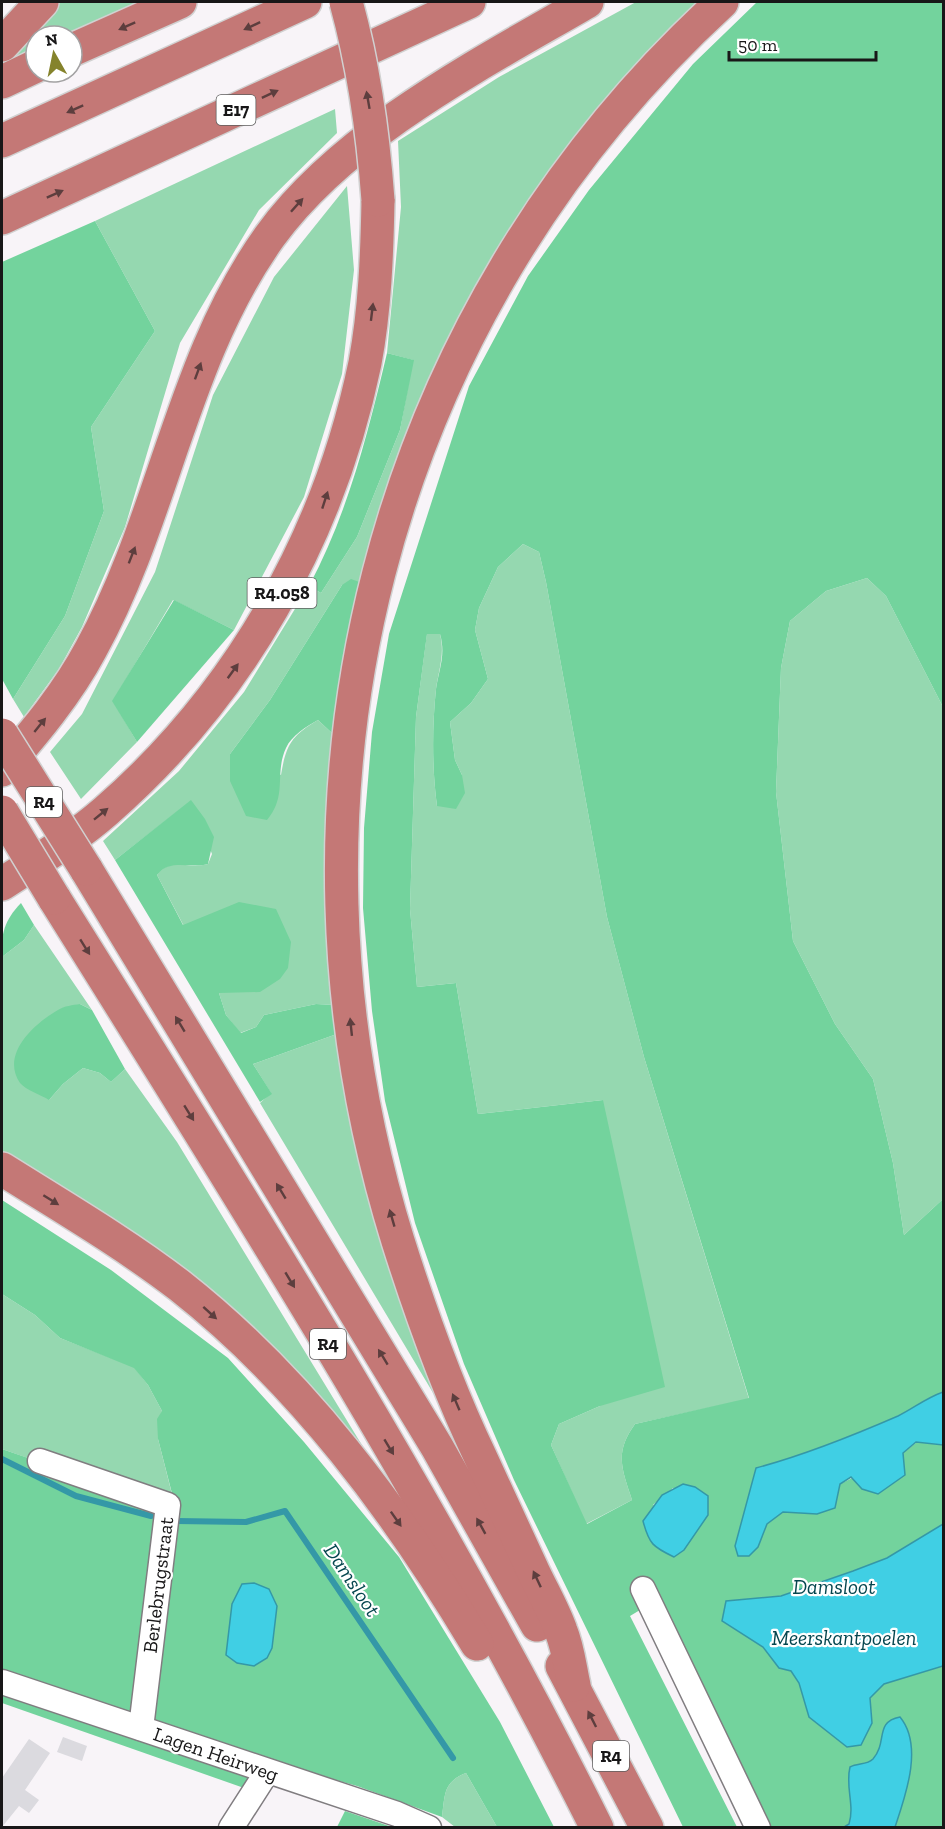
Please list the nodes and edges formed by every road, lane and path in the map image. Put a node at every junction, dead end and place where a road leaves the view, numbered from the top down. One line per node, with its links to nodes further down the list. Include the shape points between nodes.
1 (42, 2): 8 (highway)
2 (180, 2): 9 (highway, one-way to 9)
3 (304, 2): 12 (highway, one-way to 12)
4 (346, 2): 17 (highway, R4.058, one-way to 4, bridge, via 104,812 159,760 208,705 250,647 285,588 321,511 349,429 373,306 378,200 372,125)
5 (469, 2): 13 (highway, E17, one-way to 5)
6 (587, 2): 15 (highway, one-way to 6, via 46,717 92,648 132,556 203,360 224,313 271,235 318,182 386,126 459,76)
7 (722, 2): 22 (highway, one-way to 7, via 562,1632 476,1449 440,1361 401,1250 381,1178 355,1059 344,959 340,903 344,771 367,625 391,528 436,400 465,340 547,201 642,83)
8 (2, 45)
9 (84, 45)
10 (24, 72): 11 (highway)
11 (2, 82)
12 (2, 141)
13 (2, 218)
14 (2, 735): 22 (highway, R4, one-way to 14, bridge, via 437,1447)
15 (2, 770)
16 (2, 812): 25 (highway, R4, one-way to 25, bridge, via 239,1194 412,1487 487,1616)
17 (2, 884)
18 (2, 1169): 25 (highway, one-way to 25, via 180,1286 262,1359 342,1448 391,1511 441,1583 519,1714)
19 (40, 1461): 23 (street, Berlebrugstraat, via 168,1505)
20 (643, 1589): 29 (street)
21 (2, 1682): 23 (street, Lagen Heirweg)
22 (574, 1685): 28 (highway, R4, one-way to 22)
23 (141, 1728): 24 (street, Lagen Heirweg)
24 (267, 1772): 26 (street); 27 (street, Lagen Heirweg)
25 (591, 1814)
26 (231, 1827)
27 (429, 1827)
28 (647, 1827)
29 (758, 1827)

